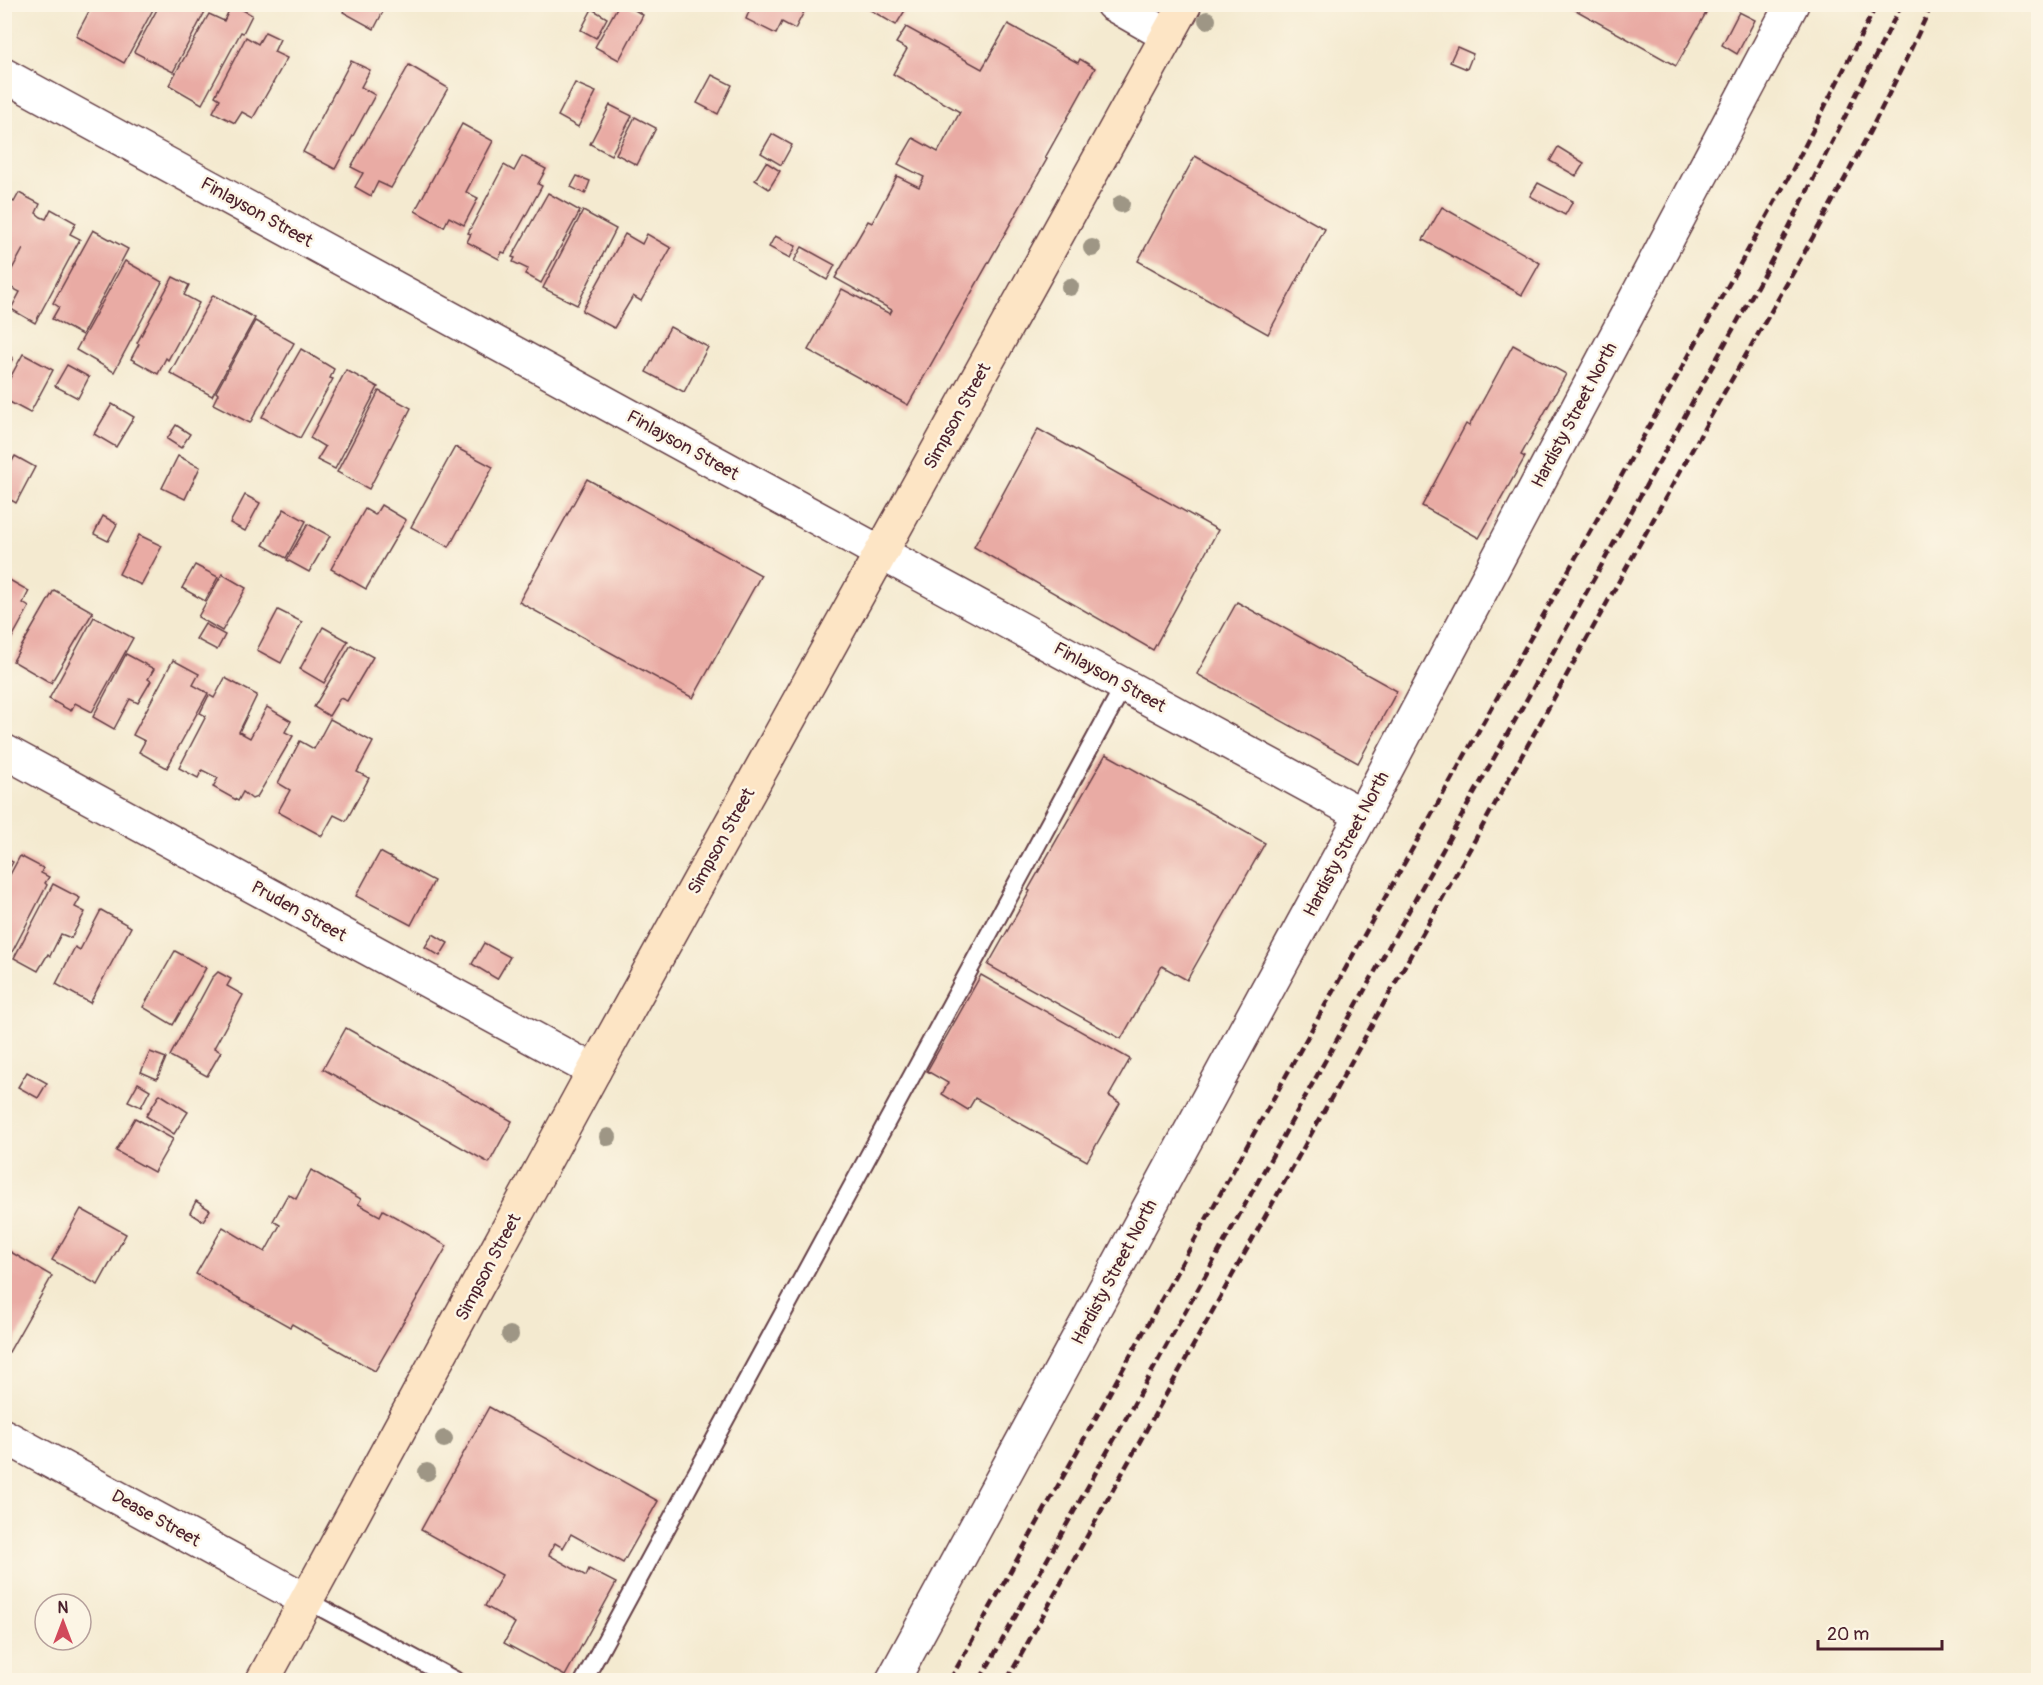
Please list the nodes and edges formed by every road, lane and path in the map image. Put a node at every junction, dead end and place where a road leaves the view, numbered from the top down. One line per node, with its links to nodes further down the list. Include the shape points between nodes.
1 (1112, 4): 4 (street)
2 (1185, 4): 4 (main road, Simpson Street)
3 (1792, 4): 9 (street, Hardisty Street North)
4 (1167, 36): 6 (main road, Simpson Street)
5 (4, 75): 6 (street, Finlayson Street)
6 (881, 552): 7 (street, Finlayson Street); 10 (main road, Simpson Street)
7 (1124, 685): 9 (street, Finlayson Street); 15 (lane)
8 (4, 751): 10 (street, Pruden Street)
9 (1362, 815): 16 (street, Hardisty Street North)
10 (594, 1071): 12 (main road, Simpson Street)
11 (4, 1436): 12 (street, Dease Street)
12 (308, 1601): 13 (main road, Simpson Street); 14 (lane)
13 (263, 1680)
14 (455, 1680)
15 (584, 1680)
16 (893, 1680)

